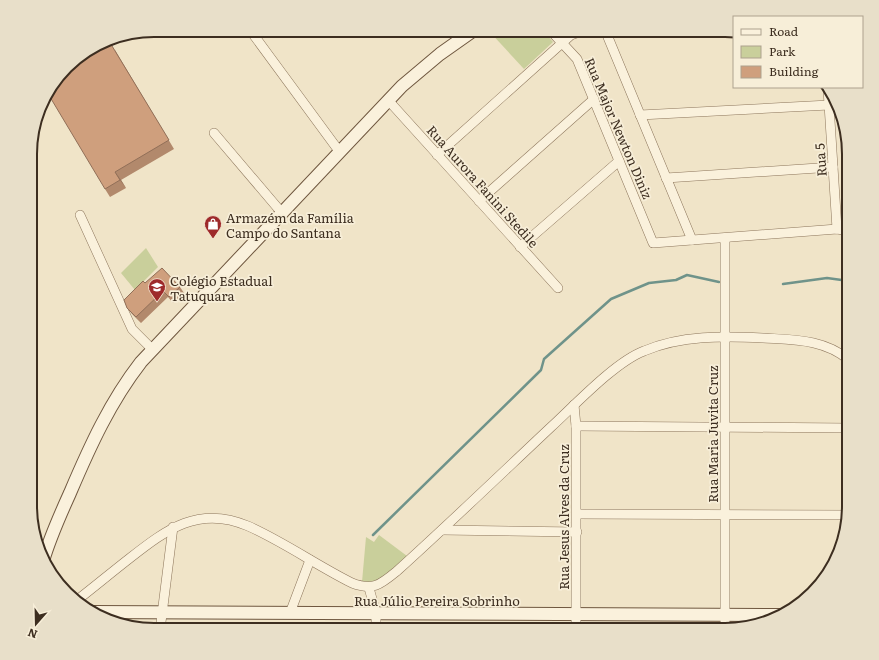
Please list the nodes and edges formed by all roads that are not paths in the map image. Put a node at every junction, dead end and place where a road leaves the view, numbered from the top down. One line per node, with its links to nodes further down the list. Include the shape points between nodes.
1 (255, 37): 13 (street)
2 (464, 37): 8 (main road, via 419,70)
3 (556, 37): 6 (street, Rua Major Newton Diniz)
4 (570, 37): 6 (street)
5 (608, 37): 11 (street, Rua Major Newton Diniz)
6 (562, 43): 7 (street, Rua Major Newton Diniz, via 577,59); 14 (street)
7 (594, 99): 15 (street, Rua Major Newton Diniz); 18 (street)
8 (388, 100): 13 (main road); 14 (street, Rua Aurora Fanini Stedile)
9 (829, 100): 10 (street, Rua 5)
10 (829, 105): 11 (street); 16 (street, Rua 5)
11 (640, 115): 17 (street, Rua Major Newton Diniz)
12 (214, 133): 19 (street)
13 (339, 151): 19 (main road)
14 (437, 155): 18 (street, Rua Aurora Fanini Stedile)
15 (619, 161): 24 (street, Rua Major Newton Diniz, via 653,243); 25 (street)
16 (833, 167): 17 (street); 21 (street, Rua 5)
17 (666, 178): 24 (street, Rua Major Newton Diniz)
18 (479, 201): 25 (street, Rua Aurora Fanini Stedile)
19 (282, 213): 28 (main road)
20 (80, 215): 28 (street, via 132,329)
21 (837, 229): 22 (street); 23 (street)
22 (842, 230)
23 (724, 238): 24 (street); 27 (street, Rua Maria Juvita Cruz)
24 (692, 240)
25 (520, 246): 26 (street, Rua Aurora Fanini Stedile)
26 (558, 288)
27 (725, 336): 29 (street, via 811,341); 30 (street, via 671,342 643,351 625,361); 32 (street, Rua Maria Juvita Cruz)
28 (152, 349): 40 (main road, via 118,393 100,424)
29 (842, 355)
30 (574, 405): 31 (street, Rua Jesus Alves da Cruz); 38 (street)
31 (576, 426): 32 (street); 34 (street, Rua Jesus Alves da Cruz)
32 (726, 428): 33 (street); 36 (street, Rua Maria Juvita Cruz)
33 (842, 428)
34 (577, 514): 36 (street); 39 (street, Rua Jesus Alves da Cruz)
35 (842, 515): 36 (street)
36 (725, 516): 49 (street, Rua Maria Juvita Cruz)
37 (173, 527): 41 (street, via 204,518 225,520 256,530); 43 (street); 45 (street)
38 (442, 530): 39 (street); 42 (street, via 393,574)
39 (577, 532): 48 (street, Rua Jesus Alves da Cruz)
40 (46, 551)
41 (310, 560): 42 (street, via 352,583); 46 (street)
42 (369, 588): 47 (street)
43 (81, 597)
44 (105, 612): 45 (main road, Rua Júlio Pereira Sobrinho)
45 (162, 612): 46 (main road, Rua Júlio Pereira Sobrinho); 51 (street)
46 (290, 613): 47 (main road, Rua Júlio Pereira Sobrinho)
47 (376, 613): 48 (main road, Rua Júlio Pereira Sobrinho); 52 (street)
48 (576, 614): 49 (main road, Rua Júlio Pereira Sobrinho); 53 (street, Rua Jesus Alves da Cruz)
49 (725, 615): 50 (main road, Rua Júlio Pereira Sobrinho); 54 (street, Rua Maria Juvita Cruz)
50 (767, 615)
51 (161, 623)
52 (376, 623)
53 (576, 623)
54 (725, 623)

